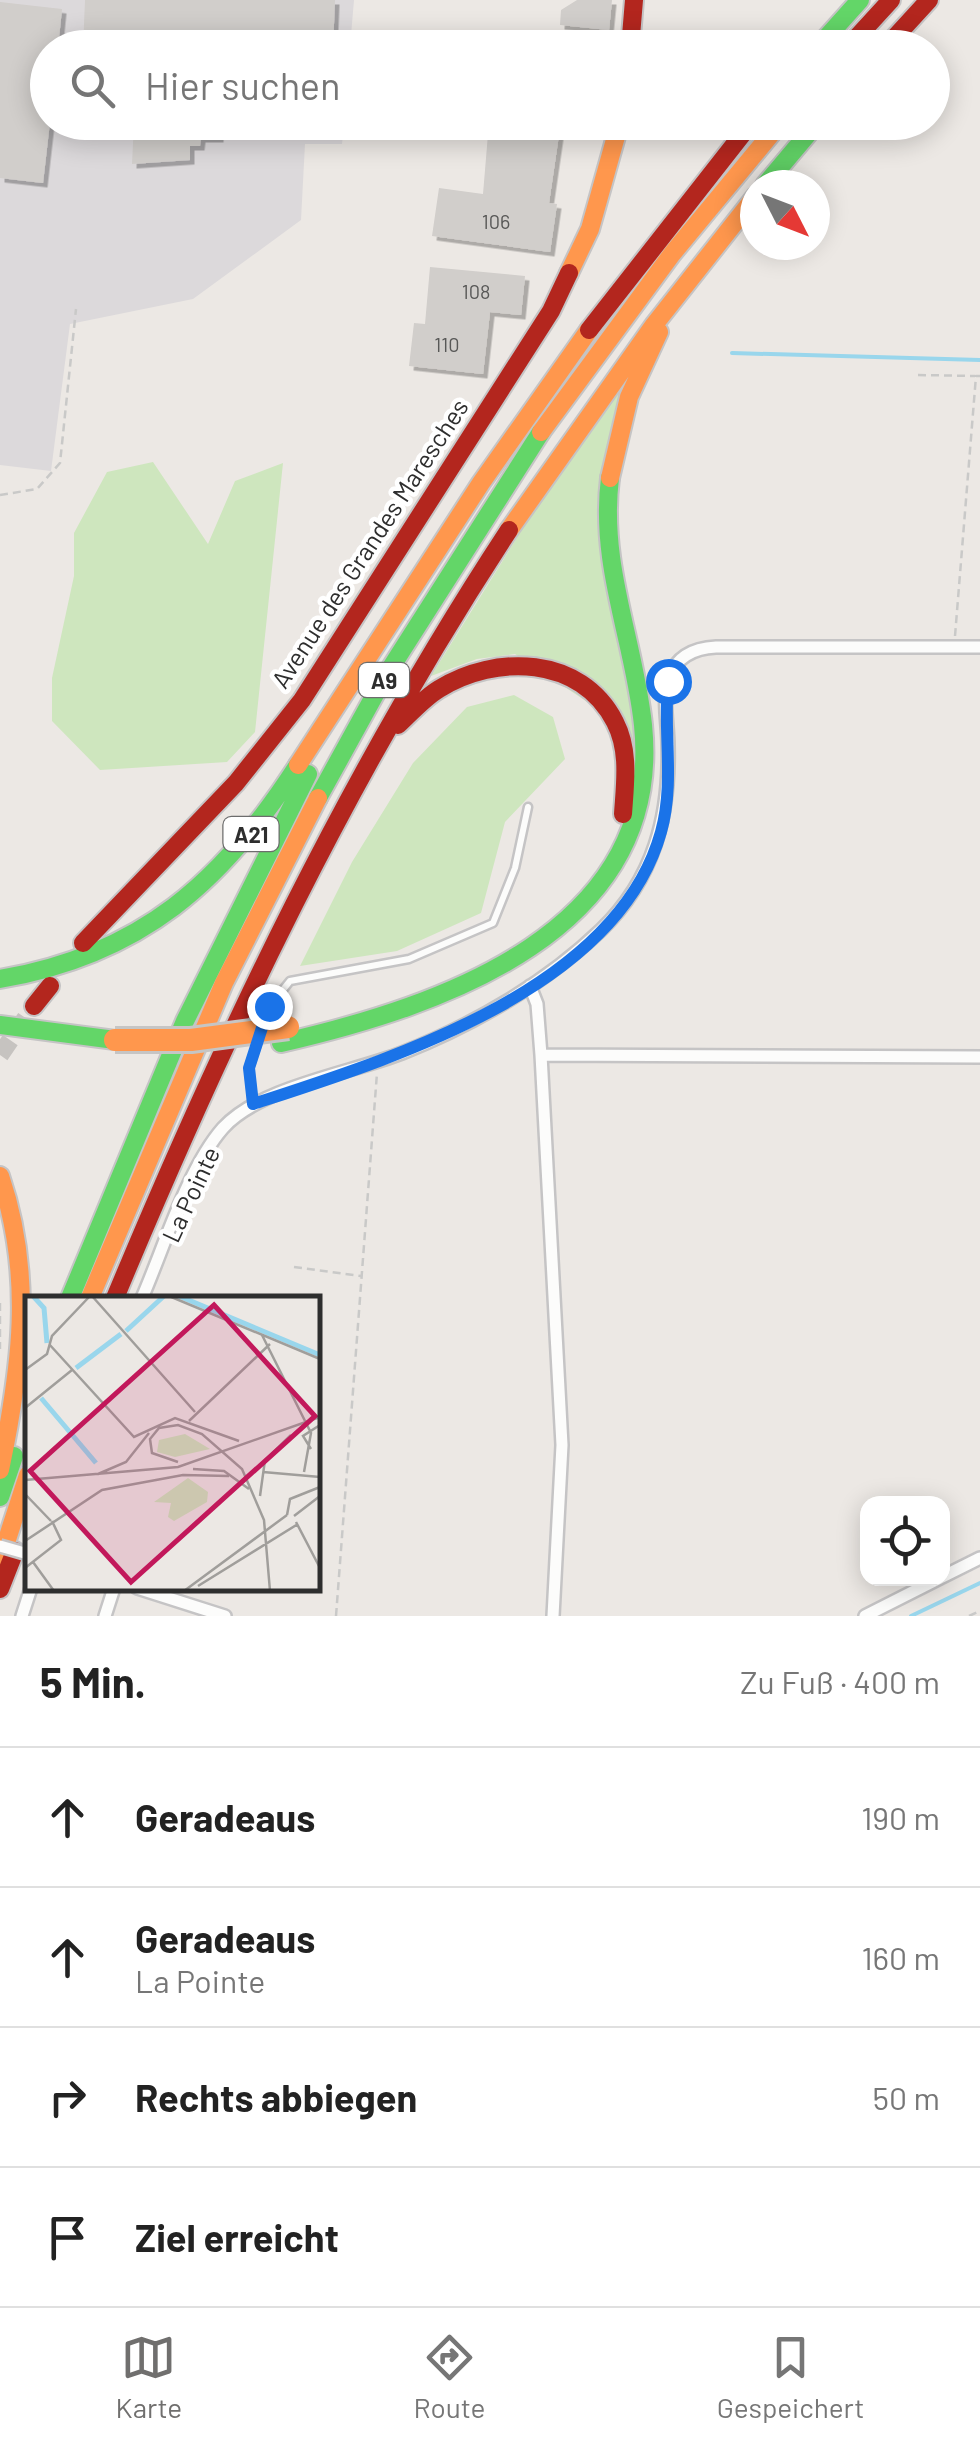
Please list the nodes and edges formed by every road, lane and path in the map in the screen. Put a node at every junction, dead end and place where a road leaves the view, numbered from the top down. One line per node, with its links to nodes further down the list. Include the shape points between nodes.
1 (634, 0): 5 (main road)
2 (860, 0): 6 (main road)
3 (891, 0): 7 (main road)
4 (929, 0): 8 (main road)
5 (632, 30)
6 (833, 30)
7 (864, 30)
8 (902, 30)
9 (615, 140): 25 (main road, Avenue des Grandes Maresches, via 594,218 551,310 311,686 236,783)
10 (738, 140): 20 (main road, A9, via 569,356)
11 (767, 140): 43 (main road, A9, via 580,378 391,668 232,966)
12 (803, 140): 13 (main road)
13 (778, 170)
14 (740, 216): 15 (main road)
15 (728, 230): 24 (main road, via 521,506); 31 (main road, A21, via 652,345 611,458 608,556 645,753 638,816 620,860 579,911 504,964 396,1013)
16 (76, 309): 19 (path, via 60,463 36,489)
17 (918, 375): 18 (path)
18 (978, 376): 21 (path)
19 (0, 495)
20 (410, 592): 26 (main road, A21, via 272,805 209,880 169,913 111,946); 42 (main road, A9, via 205,977)
21 (954, 647): 22 (street, La Pointe); 28 (street, La Pointe, via 716,647 685,656 668,681 670,792 651,861 602,928)
22 (980, 647)
23 (528, 807): 37 (lane, via 515,868 493,923 409,958 290,981 269,1006 249,1068)
24 (337, 814): 31 (main road, A21, via 417,703 456,674 490,663 534,664 583,686 610,716 627,765 626,803 613,842 587,882 552,915 437,982); 44 (main road, A21, via 216,1059)
25 (83, 943)
26 (0, 979)
27 (50, 986): 29 (main road)
28 (530, 986): 34 (street); 36 (street, La Pointe, via 455,1030)
29 (34, 1006)
30 (0, 1025): 33 (main road, A21)
31 (284, 1035): 33 (main road, A21, bridge)
32 (0, 1039): 33 (main road, A21)
33 (112, 1047)
34 (541, 1054): 35 (street); 69 (street, via 562,1445)
35 (980, 1057)
36 (378, 1062): 37 (street, La Pointe); 40 (path)
37 (253, 1104): 45 (street, La Pointe, via 206,1154)
38 (0, 1176): 41 (main road, via 20,1240)
39 (294, 1267): 40 (path)
40 (363, 1276): 68 (path)
41 (26, 1296)
42 (71, 1296)
43 (91, 1296)
44 (117, 1296)
45 (143, 1296)
46 (0, 1303): 48 (path)
47 (25, 1315): 50 (main road)
48 (0, 1349)
49 (25, 1424): 52 (main road)
50 (0, 1470)
51 (25, 1484): 57 (main road)
52 (0, 1497)
53 (25, 1527): 60 (main road)
54 (0, 1546): 55 (street, bridge)
55 (25, 1553)
56 (980, 1558): 58 (street)
57 (0, 1561)
58 (950, 1573)
59 (925, 1586): 70 (street)
60 (0, 1589)
61 (29, 1591): 65 (street)
62 (113, 1591): 66 (street)
63 (146, 1591): 67 (street)
64 (980, 1611): 71 (path)
65 (22, 1616)
66 (105, 1616)
67 (225, 1616)
68 (336, 1616)
69 (552, 1616)
70 (865, 1616)
71 (970, 1616)

